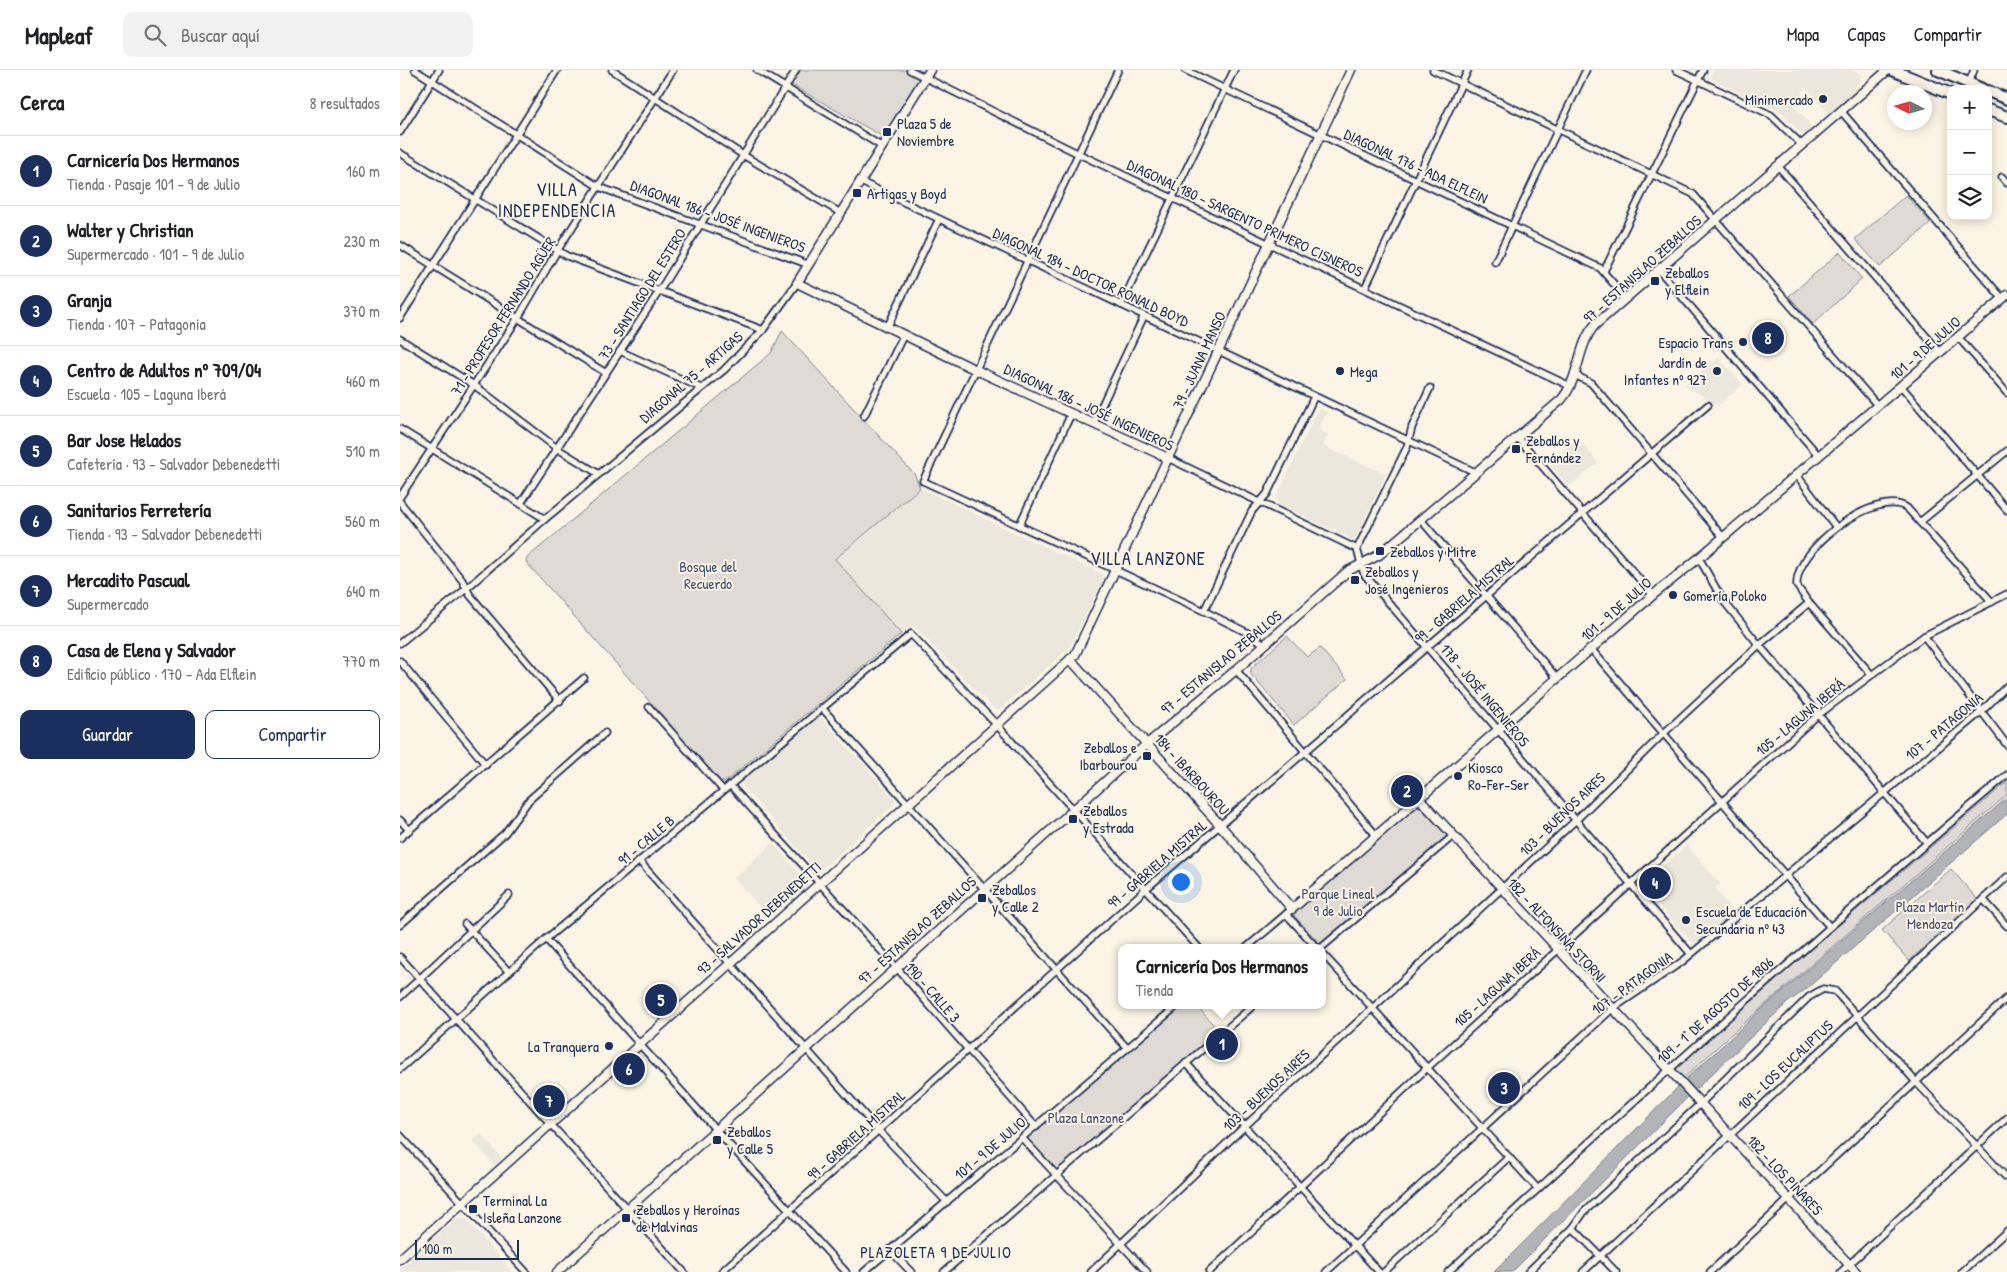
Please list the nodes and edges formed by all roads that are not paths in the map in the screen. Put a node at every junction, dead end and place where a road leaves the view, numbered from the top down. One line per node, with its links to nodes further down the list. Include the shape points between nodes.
1 (414, 70): 25 (street, DIAGONAL 186 - JOSÉ INGENIEROS)
2 (438, 70): 25 (street)
3 (557, 70): 40 (street)
4 (612, 70): 33 (street)
5 (673, 70): 33 (street, 71 - PROFESOR FERNANDO AGÜER)
6 (757, 70): 29 (street)
7 (796, 70): 29 (street, 73 - SANTIAGO DEL ESTERO)
8 (910, 70): 23 (street, DIAGONAL 180 - SARGENTO PRIMERO CISNEROS)
9 (930, 70): 23 (street, DIAGONAL 75 - ARTIGAS)
10 (1118, 70): 45 (street)
11 (1185, 70): 30 (street, DIAGONAL 176 - ADA ELFLEIN)
12 (1234, 70): 30 (street)
13 (1351, 70): 41 (street, 79 - JUANA MANSO)
14 (1433, 70): 27 (street)
15 (1468, 70): 27 (street)
16 (1586, 70): 38 (street)
17 (1676, 70): 24 (street)
18 (1703, 70): 24 (street)
19 (1888, 70): 35 (street, 97 - ESTANISLAO ZEBALLOS)
20 (1892, 70): 31 (main road)
21 (1938, 70): 26 (main road)
22 (1972, 71): 26 (street)
23 (924, 79): 43 (street, DIAGONAL 75 - ARTIGAS); 45 (street, DIAGONAL 180 - SARGENTO PRIMERO CISNEROS)
24 (1698, 80): 42 (street, via 1771,115); 48 (street)
25 (432, 81): 39 (street); 40 (street, DIAGONAL 186 - JOSÉ INGENIEROS)
26 (1969, 83): 28 (main road)
27 (1461, 84): 38 (street); 50 (street)
28 (1973, 85)
29 (785, 87): 43 (street); 46 (street, 73 - SANTIAGO DEL ESTERO)
30 (1225, 89): 41 (street, DIAGONAL 176 - ADA ELFLEIN); 54 (street)
31 (1947, 92)
32 (1992, 93): 34 (main road)
33 (656, 98): 46 (street); 53 (street, 71 - PROFESOR FERNANDO AGÜER)
34 (2007, 99)
35 (1841, 111): 42 (street, 97 - ESTANISLAO ZEBALLOS); 73 (street)
36 (1992, 112): 37 (main road)
37 (2007, 118)
38 (1558, 129): 48 (street); 60 (street)
39 (400, 132)
40 (517, 134): 53 (street, DIAGONAL 186 - JOSÉ INGENIEROS); 55 (street)
41 (1320, 134): 50 (street, DIAGONAL 176 - ADA ELFLEIN); 61 (street, 79 - JUANA MANSO)
42 (1802, 145): 47 (street, 97 - ESTANISLAO ZEBALLOS)
43 (882, 146): 51 (street, DIAGONAL 75 - ARTIGAS)
44 (400, 153): 55 (street)
45 (1077, 153): 54 (street, DIAGONAL 180 - SARGENTO PRIMERO CISNEROS); 64 (street)
46 (743, 155): 56 (street); 59 (street, 73 - SANTIAGO DEL ESTERO)
47 (1778, 166): 58 (street, 97 - ESTANISLAO ZEBALLOS); 86 (street)
48 (1652, 174): 58 (street, via 1693,194); 69 (street)
49 (2002, 177): 52 (street)
50 (1416, 180): 60 (street, DIAGONAL 176 - ADA ELFLEIN); 71 (street)
51 (859, 181): 56 (street, DIAGONAL 75 - ARTIGAS); 57 (street, DIAGONAL 184 - DOCTOR RONALD BOYD)
52 (2007, 183)
53 (599, 187): 59 (street, DIAGONAL 186 - JOSÉ INGENIEROS); 63 (street, 71 - PROFESOR FERNANDO AGÜER)
54 (1173, 198): 61 (street, DIAGONAL 180 - SARGENTO PRIMERO CISNEROS); 75 (street)
55 (475, 200): 63 (street); 67 (street)
56 (839, 212): 66 (street, DIAGONAL 75 - ARTIGAS)
57 (939, 219): 64 (street, DIAGONAL 184 - DOCTOR RONALD BOYD); 79 (street)
58 (1717, 219): 68 (street, 97 - ESTANISLAO ZEBALLOS); 98 (street)
59 (701, 224): 66 (street, DIAGONAL 186 - JOSÉ INGENIEROS); 72 (street, 73 - SANTIAGO DEL ESTERO)
60 (1512, 226): 65 (street); 69 (street, DIAGONAL 176 - ADA ELFLEIN)
61 (1269, 243): 71 (street, DIAGONAL 180 - SARGENTO PRIMERO CISNEROS); 85 (street, 79 - JUANA MANSO)
62 (400, 245): 67 (street)
63 (557, 251): 72 (street); 78 (street, 71 - PROFESOR FERNANDO AGÜER)
64 (1026, 260): 75 (street, DIAGONAL 184 - DOCTOR RONALD BOYD); 87 (street)
65 (1495, 262)
66 (808, 264): 70 (street, DIAGONAL 75 - ARTIGAS)
67 (434, 267): 77 (street); 78 (street)
68 (1659, 270): 74 (street, 97 - ESTANISLAO ZEBALLOS); 109 (street)
69 (1604, 271): 74 (street, DIAGONAL 176 - ADA ELFLEIN)
70 (796, 283): 79 (street, DIAGONAL 186 - JOSÉ INGENIEROS); 80 (street, DIAGONAL 75 - ARTIGAS)
71 (1365, 288): 91 (street, DIAGONAL 180 - SARGENTO PRIMERO CISNEROS)
72 (660, 290): 80 (street); 84 (street, 73 - SANTIAGO DEL ESTERO)
73 (2005, 297): 82 (street, 101 - 9 DE JULIO)
74 (1626, 298): 89 (street, 97 - ESTANISLAO ZEBALLOS, via 1591,330)
75 (1121, 305): 76 (street, DIAGONAL 184 - DOCTOR RONALD BOYD)
76 (1144, 316): 85 (street, DIAGONAL 184 - DOCTOR RONALD BOYD); 101 (street)
77 (400, 318)
78 (518, 318): 88 (street); 90 (street, 71 - PROFESOR FERNANDO AGÜER)
79 (887, 328): 81 (street, DIAGONAL 186 - JOSÉ INGENIEROS)
80 (763, 330): 93 (street, DIAGONAL 75 - ARTIGAS, via 724,370)
81 (902, 336): 87 (street, DIAGONAL 186 - JOSÉ INGENIEROS); 100 (street)
82 (1958, 337): 86 (street, 101 - 9 DE JULIO); 95 (street)
83 (400, 339): 90 (street)
84 (620, 351): 88 (street, 73 - SANTIAGO DEL ESTERO); 93 (street)
85 (1219, 351): 96 (street, DIAGONAL 184 - DOCTOR RONALD BOYD); 110 (street, 79 - JUANA MANSO)
86 (1940, 352): 92 (street, 101 - 9 DE JULIO)
87 (974, 370): 99 (street, DIAGONAL 186 - JOSÉ INGENIEROS); 124 (street, via 923,481)
88 (606, 373): 105 (street, 73 - SANTIAGO DEL ESTERO)
89 (1575, 375): 91 (street, 97 - ESTANISLAO ZEBALLOS); 108 (street, via 1591,383)
90 (474, 385): 105 (street); 106 (street, 71 - PROFESOR FERNANDO AGÜER)
91 (1570, 386): 103 (street, 97 - ESTANISLAO ZEBALLOS, via 1561,400)
92 (1901, 386): 98 (street, 101 - 9 DE JULIO); 114 (street)
93 (701, 388): 112 (street, DIAGONAL 75 - ARTIGAS)
94 (1430, 388): 104 (street, via 1412,427)
95 (2007, 393)
96 (1314, 397): 104 (street, DIAGONAL 184 - DOCTOR RONALD BOYD); 118 (street)
97 (1708, 405): 108 (street, 99 - GABRIELA MISTRAL)
98 (1878, 406): 109 (street, 101 - 9 DE JULIO)
99 (1071, 414): 101 (street, DIAGONAL 186 - JOSÉ INGENIEROS); 124 (street)
100 (864, 416)
101 (1093, 424): 110 (street, DIAGONAL 186 - JOSÉ INGENIEROS)
102 (400, 429): 106 (street)
103 (1518, 438): 111 (street, 97 - ESTANISLAO ZEBALLOS); 120 (street)
104 (1409, 442): 111 (street, DIAGONAL 184 - DOCTOR RONALD BOYD); 127 (street)
105 (558, 449): 112 (street); 117 (street, 73 - SANTIAGO DEL ESTERO)
106 (432, 450): 115 (street, 71 - PROFESOR FERNANDO AGÜER); 117 (street)
107 (2007, 451): 114 (street)
108 (1652, 455): 120 (street, 99 - GABRIELA MISTRAL); 126 (street)
109 (1819, 456): 113 (street, 101 - 9 DE JULIO)
110 (1168, 458): 118 (street, DIAGONAL 186 - JOSÉ INGENIEROS); 130 (street, 79 - JUANA MANSO)
111 (1475, 472): 122 (street, 97 - ESTANISLAO ZEBALLOS)
112 (599, 474): 121 (street, DIAGONAL 75 - ARTIGAS)
113 (1796, 474): 125 (street); 126 (street, 101 - 9 DE JULIO)
114 (1976, 474): 119 (street); 123 (street)
115 (401, 494)
116 (400, 502): 131 (street)
117 (521, 503): 121 (street)
118 (1260, 503): 127 (street, DIAGONAL 186 - JOSÉ INGENIEROS); 137 (street, via 1252,511)
119 (2007, 510)
120 (1582, 514): 133 (street); 134 (street, 99 - GABRIELA MISTRAL)
121 (545, 519): 131 (street, DIAGONAL 75 - ARTIGAS)
122 (1421, 520): 129 (street, 97 - ESTANISLAO ZEBALLOS, via 1379,554); 134 (street)
123 (1920, 522): 125 (street, via 1907,508 1895,502 1878,506); 135 (street)
124 (1019, 526): 130 (street)
125 (1836, 527): 136 (street, via 1800,567 1797,586)
126 (1723, 537): 128 (street, 101 - 9 DE JULIO)
127 (1357, 549): 129 (street)
128 (1699, 558): 133 (street, 101 - 9 DE JULIO); 141 (street, via 1722,598)
129 (1360, 564): 140 (street, 97 - ESTANISLAO ZEBALLOS); 142 (street, 178 - JOSÉ INGENIEROS, via 1364,574)
130 (1115, 570): 137 (street); 144 (street, 79 - JUANA MANSO, via 1080,647)
131 (466, 589): 139 (street, DIAGONAL 75 - ARTIGAS); 151 (street)
132 (2007, 594): 135 (street, 105 - LAGUNA IBERÁ)
133 (1653, 595): 143 (street, 101 - 9 DE JULIO)
134 (1487, 596): 142 (street, 99 - GABRIELA MISTRAL); 149 (street)
135 (1992, 602): 138 (street, 105 - LAGUNA IBERÁ)
136 (1809, 604): 141 (street, 103 - BUENOS AIRES); 147 (street)
137 (1204, 611): 140 (street)
138 (1924, 636): 147 (street, 105 - LAGUNA IBERÁ); 154 (street)
139 (400, 643)
140 (1264, 644): 146 (street, 97 - ESTANISLAO ZEBALLOS)
141 (1759, 645): 155 (street); 159 (street, 103 - BUENOS AIRES)
142 (1427, 647): 157 (street, 178 - JOSÉ INGENIEROS); 162 (street, 99 - GABRIELA MISTRAL)
143 (1591, 649): 149 (street, 101 - 9 DE JULIO); 159 (street)
144 (1070, 659): 156 (street, 93 - SALVADOR DEBENEDETTI); 160 (street, 184 - IBARBOUROU)
145 (400, 661): 163 (street)
146 (1236, 670): 160 (street, 97 - ESTANISLAO ZEBALLOS); 162 (street)
147 (1870, 674): 155 (street, 105 - LAGUNA IBERÁ)
148 (584, 678): 151 (street)
149 (1557, 678): 157 (street, 101 - 9 DE JULIO)
150 (2007, 686): 154 (street, 107 - PATAGONIA)
151 (560, 701): 163 (street)
152 (649, 707): 166 (street)
153 (822, 708): 156 (street, 91 - CALLE B, via 911,634); 165 (street, 91 - CALLE B); 170 (street)
154 (1981, 712): 161 (street); 167 (street, 107 - PATAGONIA)
155 (1818, 715): 167 (street); 169 (street, 105 - LAGUNA IBERÁ)
156 (996, 723): 170 (street, 93 - SALVADOR DEBENEDETTI); 171 (street)
157 (1497, 729): 168 (street, 101 - 9 DE JULIO); 173 (street, 178 - JOSÉ INGENIEROS)
158 (605, 732): 192 (street, via 529,800 505,833)
159 (1664, 733): 169 (street); 173 (street, 103 - BUENOS AIRES)
160 (1147, 744): 171 (street, 97 - ESTANISLAO ZEBALLOS); 174 (street, 184 - IBARBOUROU)
161 (2007, 745)
162 (1306, 752): 174 (street, 99 - GABRIELA MISTRAL); 176 (street)
163 (486, 765): 175 (street)
164 (2007, 775): 179 (street, 109 - 1° DE AGOSTO DE 1806)
165 (730, 785): 166 (street, 91 - CALLE B); 183 (street, 190 - CALLE 3)
166 (723, 790): 180 (street, 91 - CALLE B)
167 (1885, 792): 179 (street); 181 (street, 107 - PATAGONIA)
168 (1419, 798): 176 (street, 101 - 9 DE JULIO); 177 (street, 182 - ALFONSINA STORNI)
169 (1722, 801): 181 (street); 184 (street, 105 - LAGUNA IBERÁ)
170 (908, 803): 183 (street, 93 - SALVADOR DEBENEDETTI); 186 (street)
171 (1074, 809): 185 (street); 186 (street, 97 - ESTANISLAO ZEBALLOS)
172 (400, 820): 175 (street)
173 (1576, 820): 184 (street, 178 - JOSÉ INGENIEROS); 187 (street, 103 - BUENOS AIRES)
174 (1220, 825): 185 (street, 99 - GABRIELA MISTRAL); 190 (street, 184 - IBARBOUROU)
175 (410, 830): 178 (street)
176 (1376, 835): 190 (street, 101 - 9 DE JULIO)
177 (1453, 836): 187 (street, 182 - ALFONSINA STORNI); 200 (street)
178 (400, 838)
179 (1927, 843): 193 (street, 109 - 1° DE AGOSTO DE 1806)
180 (640, 862): 196 (street, 91 - CALLE B); 205 (street)
181 (1785, 876): 193 (street); 202 (street, 107 - PATAGONIA)
182 (2007, 877): 189 (street, 109 - LOS EUCALIPTUS)
183 (819, 882): 205 (street, 93 - SALVADOR DEBENEDETTI); 206 (street, 190 - CALLE 3)
184 (1630, 882): 201 (street, 105 - LAGUNA IBERÁ); 202 (street, 178 - JOSÉ INGENIEROS)
185 (1147, 888): 197 (street); 207 (street, 99 - GABRIELA MISTRAL)
186 (985, 889): 206 (street, 97 - ESTANISLAO ZEBALLOS); 207 (street)
187 (1500, 889): 201 (street, 182 - ALFONSINA STORNI); 212 (street, 103 - BUENOS AIRES)
188 (509, 896): 195 (street)
189 (1983, 899): 194 (street); 216 (street, 109 - LOS EUCALIPTUS)
190 (1289, 911): 198 (street, 101 - 9 DE JULIO); 199 (street, 184 - IBARBOUROU)
191 (465, 924): 195 (street)
192 (400, 925)
193 (1829, 926): 225 (street, 109 - 1° DE AGOSTO DE 1806)
194 (2007, 926)
195 (470, 929): 208 (street); 209 (street)
196 (546, 939): 208 (street, 91 - CALLE B); 218 (street)
197 (1196, 944)
198 (1251, 944)
199 (1314, 944)
200 (1326, 944)
201 (1556, 949): 215 (street, 182 - ALFONSINA STORNI); 223 (street, 105 - LAGUNA IBERÁ)
202 (1691, 954): 215 (street, 107 - PATAGONIA)
203 (400, 956): 209 (street)
204 (1326, 957): 212 (street)
205 (729, 963): 218 (street, 93 - SALVADOR DEBENEDETTI); 220 (street)
206 (896, 967): 220 (street, 97 - ESTANISLAO ZEBALLOS); 221 (street, 190 - CALLE 3)
207 (1056, 969): 219 (street); 221 (street, 99 - GABRIELA MISTRAL)
208 (509, 972): 217 (street, 91 - CALLE B)
209 (420, 979): 210 (street); 217 (street)
210 (400, 997)
211 (2007, 998): 226 (street)
212 (1372, 1008): 223 (street); 231 (street, 103 - BUENOS AIRES)
213 (1173, 1009): 219 (street, 101 - 9 DE JULIO)
214 (1249, 1009): 222 (street)
215 (1612, 1009): 225 (street, 182 - ALFONSINA STORNI); 233 (street, 107 - PATAGONIA)
216 (1856, 1015): 226 (street); 228 (street, via 1835,990 1823,989 1809,997); 237 (street, 109 - LOS EUCALIPTUS)
217 (456, 1020): 224 (street, 91 - CALLE B); 230 (street)
218 (640, 1044): 230 (street, 93 - SALVADOR DEBENEDETTI); 234 (street)
219 (1128, 1048): 232 (street, 101 - 9 DE JULIO)
220 (806, 1049): 234 (street, 97 - ESTANISLAO ZEBALLOS); 235 (street)
221 (968, 1051): 232 (street, 190 - CALLE 3); 235 (street, 99 - GABRIELA MISTRAL)
222 (1186, 1063): 231 (street); 241 (street)
223 (1427, 1068): 233 (street); 243 (street, 105 - LAGUNA IBERÁ)
224 (400, 1069)
225 (1668, 1069): 227 (street, 182 - ALFONSINA STORNI); 244 (street, 109 - 1° DE AGOSTO DE 1806)
226 (1916, 1082): 239 (street); 245 (street)
227 (1693, 1097): 228 (street, 182 - LOS PINARES)
228 (1700, 1104): 237 (street, 182 - LOS PINARES); 250 (street, via 1584,1212)
229 (2007, 1118): 239 (street)
230 (552, 1123): 247 (street, 93 - SALVADOR DEBENEDETTI); 248 (street)
231 (1245, 1126): 243 (street); 252 (street, 103 - BUENOS AIRES)
232 (1036, 1127): 238 (street, 101 - 9 DE JULIO)
233 (1483, 1128): 240 (street); 253 (street, 107 - PATAGONIA)
234 (716, 1130): 248 (street, 97 - ESTANISLAO ZEBALLOS); 249 (street)
235 (880, 1131): 246 (street); 249 (street, 99 - GABRIELA MISTRAL)
236 (400, 1135): 247 (street)
237 (1729, 1135): 245 (street, 182 - LOS PINARES); 255 (street, 109 - LOS EUCALIPTUS)
238 (1022, 1138): 241 (street); 246 (street, 101 - 9 DE JULIO)
239 (1978, 1146): 242 (street); 257 (street)
240 (1509, 1157): 244 (street); 271 (street)
241 (1056, 1175): 252 (street); 265 (street)
242 (2007, 1178)
243 (1301, 1186): 253 (street); 268 (street, 105 - LAGUNA IBERÁ)
244 (1538, 1188): 272 (street, 109 - 1° DE AGOSTO DE 1806)
245 (1789, 1200): 257 (street, 182 - LOS PINARES); 276 (street)
246 (947, 1202): 254 (street, 101 - 9 DE JULIO)
247 (462, 1203): 256 (street, 93 - SALVADOR DEBENEDETTI); 258 (street)
248 (628, 1208): 259 (street, 97 - ESTANISLAO ZEBALLOS); 260 (street)
249 (790, 1211): 261 (street, 99 - GABRIELA MISTRAL); 262 (street)
250 (1573, 1228): 255 (street); 273 (street)
251 (2007, 1231): 279 (street)
252 (1121, 1244): 266 (street, 103 - BUENOS AIRES); 267 (street)
253 (1354, 1245): 269 (street, 107 - PATAGONIA); 270 (street)
254 (890, 1250): 263 (street, 101 - 9 DE JULIO); 264 (street)
255 (1600, 1256): 274 (street, 109 - LOS EUCALIPTUS); 275 (street)
256 (400, 1259)
257 (1849, 1265): 277 (street); 278 (street, 182 - LOS PINARES)
258 (526, 1272)
259 (557, 1272)
260 (684, 1272)
261 (721, 1272)
262 (846, 1272)
263 (864, 1272)
264 (910, 1272)
265 (944, 1272)
266 (1091, 1272)
267 (1147, 1272)
268 (1209, 1272)
269 (1326, 1272)
270 (1379, 1272)
271 (1384, 1272)
272 (1448, 1272)
273 (1528, 1272)
274 (1583, 1272)
275 (1616, 1272)
276 (1710, 1272)
277 (1841, 1272)
278 (1856, 1272)
279 (1962, 1272)

